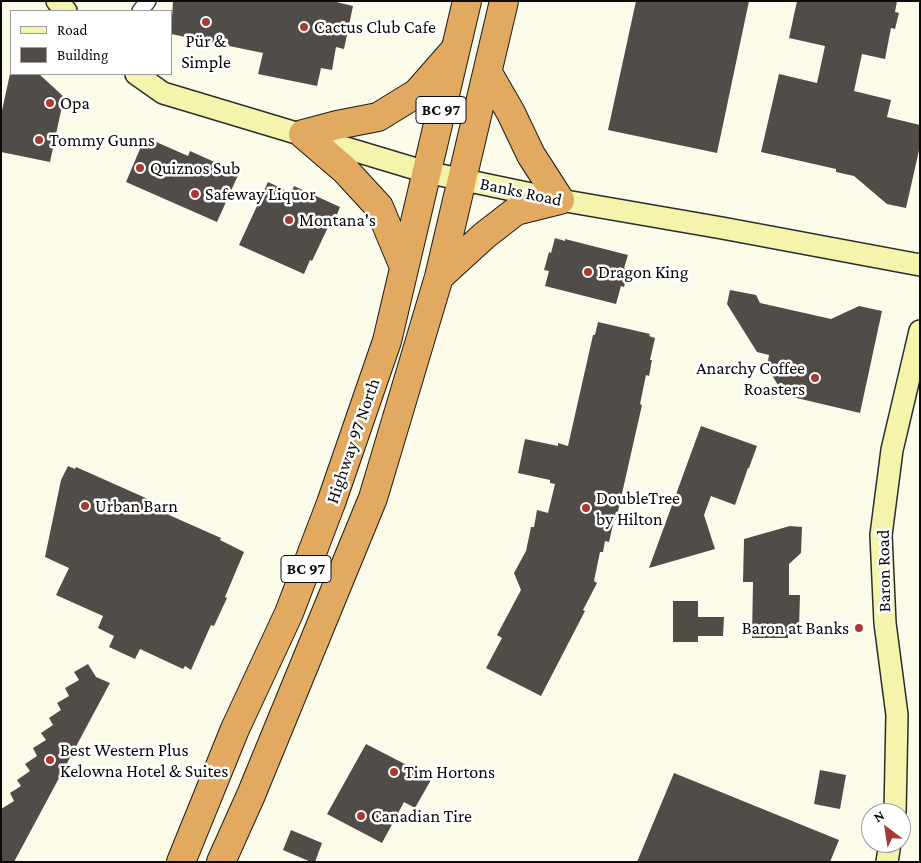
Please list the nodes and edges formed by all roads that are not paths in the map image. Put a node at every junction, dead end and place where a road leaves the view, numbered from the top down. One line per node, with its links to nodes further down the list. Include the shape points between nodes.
1 (467, 1): 3 (highway, Highway 97 North / BC 97)
2 (504, 1): 4 (highway, Highway 97 North / BC 97)
3 (456, 49): 6 (highway, via 417,93 378,117); 7 (highway, Highway 97 North / BC 97)
4 (488, 73): 8 (highway, Highway 97 North / BC 97); 9 (highway, via 530,155)
5 (137, 75): 6 (street, Banks Road, via 163,93)
6 (303, 134): 7 (street, Banks Road); 11 (highway, via 345,170 379,207)
7 (426, 172): 8 (street, Banks Road); 11 (highway, Highway 97 North / BC 97)
8 (462, 179): 9 (street, Banks Road); 12 (highway, Highway 97 North / BC 97)
9 (560, 200): 10 (street, Banks Road); 12 (highway, via 516,210)
10 (920, 265)
11 (404, 266): 15 (highway, Highway 97 North / BC 97, via 387,341 331,503 289,613 235,730)
12 (439, 277): 16 (highway, Highway 97 North / BC 97, via 372,498)
13 (920, 331): 14 (street, Baron Road, via 892,450 882,535 885,624 897,715)
14 (896, 803)
15 (181, 862)
16 (222, 862)

